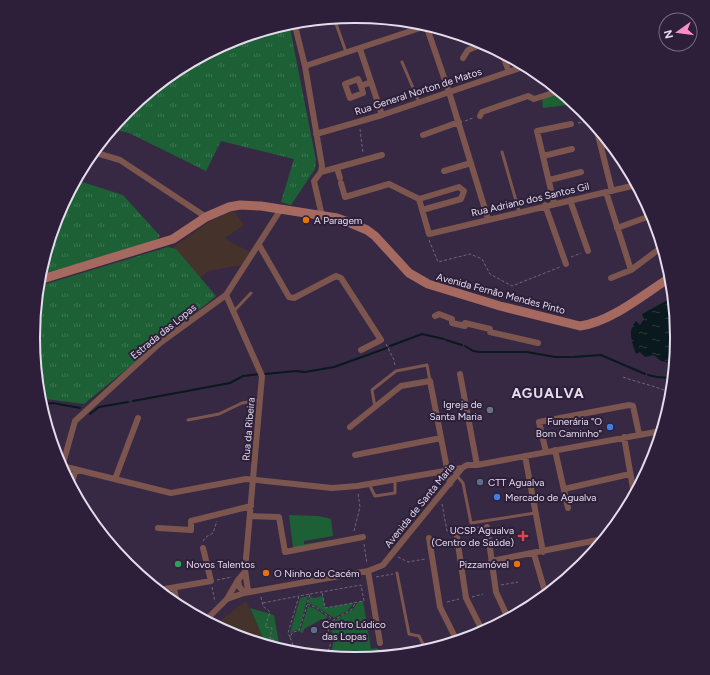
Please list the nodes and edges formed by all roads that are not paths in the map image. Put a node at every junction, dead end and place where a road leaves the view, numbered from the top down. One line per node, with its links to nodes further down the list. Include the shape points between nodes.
1 (336, 24): 7 (lane)
2 (296, 29): 11 (street)
3 (415, 29): 6 (street)
4 (429, 32): 16 (street)
5 (474, 47): 8 (street)
6 (360, 49): 7 (street); 14 (street)
7 (346, 53): 11 (street)
8 (463, 58)
9 (505, 61): 13 (street)
10 (402, 62): 18 (lane)
11 (305, 66): 23 (street)
12 (518, 69): 13 (street, Rua General Norton de Matos)
13 (509, 72): 16 (street, Rua General Norton de Matos)
14 (371, 82): 15 (street); 19 (street)
15 (361, 86)
16 (450, 92): 18 (street, Rua General Norton de Matos); 21 (street)
17 (552, 93): 20 (street, via 534,99 528,96 482,112)
18 (418, 102): 19 (street, Rua General Norton de Matos)
19 (382, 115): 23 (street, Rua General Norton de Matos)
20 (480, 116)
21 (458, 122): 24 (street); 33 (street)
22 (571, 124): 32 (street, via 537,130)
23 (316, 134): 36 (street)
24 (423, 135)
25 (599, 139): 27 (street)
26 (604, 145): 27 (street)
27 (601, 146): 40 (street)
28 (572, 149): 32 (street)
29 (502, 152): 47 (lane)
30 (100, 154): 49 (street, via 120,160)
31 (382, 155): 34 (street)
32 (543, 156): 38 (street)
33 (471, 163): 35 (street); 51 (street)
34 (337, 168): 36 (street); 41 (street, via 345,197 389,184)
35 (444, 171)
36 (321, 172): 48 (street, via 314,181)
37 (581, 172): 38 (street)
38 (549, 180): 43 (street)
39 (631, 186): 40 (street, Rua Adriano dos Santos Gil)
40 (609, 192): 42 (street, Rua Adriano dos Santos Gil); 52 (street)
41 (419, 200): 46 (street); 46 (street, via 459,187 464,191 461,199)
42 (570, 200): 43 (street, Rua Adriano dos Santos Gil); 55 (street)
43 (554, 203): 44 (street, Rua Adriano dos Santos Gil)
44 (545, 205): 47 (street, Rua Adriano dos Santos Gil); 56 (street)
45 (281, 209): 48 (main road, Avenida Fernão Mendes Pinto); 49 (main road, Avenida Fernão Mendes Pinto, via 240,205); 53 (street, Estrada das Lopas)
46 (422, 210): 51 (street, Rua Adriano dos Santos Gil, via 429,234)
47 (519, 212): 51 (street, Rua Adriano dos Santos Gil)
48 (322, 216): 60 (main road, Avenida Fernão Mendes Pinto, via 367,230 409,273 428,284 500,306 580,326 605,319)
49 (206, 217): 58 (main road, Avenida Fernão Mendes Pinto, via 173,239)
50 (646, 217): 52 (street)
51 (488, 219)
52 (617, 228): 57 (street)
53 (260, 245): 62 (street, Estrada das Lopas); 66 (street, via 290,297 294,298 336,276 341,278 381,340)
54 (657, 250): 57 (street)
55 (588, 251)
56 (565, 262)
57 (631, 270): 59 (street)
58 (47, 278)
59 (611, 278)
60 (664, 281)
61 (251, 293): 63 (lane)
62 (226, 295): 63 (street, Rua da Ribeira); 82 (street, Estrada das Lopas, via 160,343 75,421)
63 (234, 311): 69 (street, Rua da Ribeira, via 262,376)
64 (435, 316): 65 (street, via 439,314 452,319 452,323 465,326 466,323 490,329 490,332)
65 (538, 343)
66 (361, 350)
67 (460, 374): 83 (street)
68 (430, 382): 70 (street, via 401,386); 70 (lane, via 427,365 396,371 372,390); 77 (street)
69 (260, 400): 72 (lane, via 242,403 219,414); 93 (street, Rua da Ribeira)
70 (375, 407): 73 (street)
71 (138, 418): 91 (street)
72 (188, 420)
73 (350, 427)
74 (655, 432): 75 (street, Avenida de Santa Maria)
75 (639, 434): 76 (street, Avenida de Santa Maria); 79 (street, via 634,406 629,405 539,422)
76 (624, 437): 78 (street, Avenida de Santa Maria); 88 (street)
77 (441, 438): 80 (street); 87 (street)
78 (555, 450): 79 (street, Avenida de Santa Maria); 97 (street)
79 (546, 452): 81 (street, Avenida de Santa Maria)
80 (354, 455)
81 (525, 456): 83 (street, Avenida de Santa Maria); 100 (street)
82 (64, 459)
83 (477, 465): 85 (street, Avenida de Santa Maria)
84 (69, 468): 86 (street)
85 (462, 468): 87 (street); 89 (street, Avenida de Santa Maria)
86 (76, 470): 90 (street); 91 (street)
87 (447, 470): 92 (street); 95 (street)
88 (630, 474): 96 (street); 97 (street)
89 (457, 476): 95 (street, Avenida de Santa Maria); 100 (lane, via 463,483 471,523)
90 (73, 478)
91 (115, 479): 93 (street, via 171,493 246,479)
92 (395, 479): 94 (street); 94 (lane, via 395,493 375,496)
93 (254, 481): 94 (street, via 332,488); 98 (street, Rua da Ribeira)
94 (369, 484)
95 (450, 484): 112 (street, Avenida de Santa Maria, via 383,565)
96 (632, 485)
97 (564, 489): 99 (street)
98 (251, 506): 101 (street, Rua da Ribeira); 103 (street, via 191,521 190,530)
99 (568, 508)
100 (535, 513): 109 (street)
101 (250, 516): 106 (street, via 279,516 285,552 352,539); 114 (street, Rua da Ribeira)
102 (487, 527): 111 (street)
103 (158, 528)
104 (456, 531): 124 (street, via 466,598)
105 (429, 538): 125 (street, via 439,603)
106 (363, 540)
107 (595, 541): 109 (street)
108 (203, 548): 115 (street, via 211,581)
109 (543, 552): 110 (street)
110 (534, 554): 111 (street); 116 (street)
111 (491, 561): 122 (street, via 495,587)
112 (368, 571): 118 (street, Avenida de Santa Maria); 126 (street)
113 (397, 573): 127 (lane, via 409,634 419,636)
114 (241, 576): 118 (street); 119 (street, Rua da Ribeira); 119 (street, Rua da Ribeira, via 239,586); 121 (street, Rua da Ribeira)
115 (174, 588): 117 (street); 120 (street)
116 (544, 588)
117 (167, 589)
118 (258, 589): 119 (street, Avenida de Santa Maria)
119 (246, 592): 121 (street, Avenida de Santa Maria)
120 (175, 596)
121 (228, 599): 123 (street, Avenida de Santa Maria)
122 (506, 613)
123 (209, 616)
124 (480, 626)
125 (454, 635)
126 (380, 643)
127 (423, 644)

